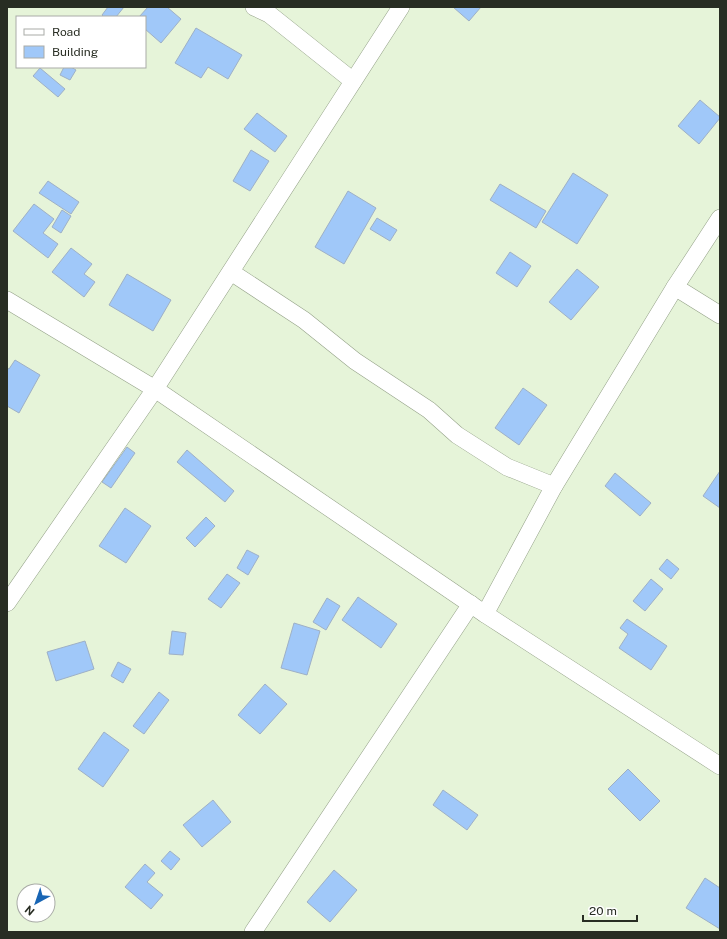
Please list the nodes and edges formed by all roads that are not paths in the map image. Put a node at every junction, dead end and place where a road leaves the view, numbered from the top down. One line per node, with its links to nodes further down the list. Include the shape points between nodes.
1 (254, 7): 3 (street, via 269,14)
2 (401, 7): 3 (street)
3 (354, 81): 5 (street)
4 (720, 218): 6 (street)
5 (231, 272): 9 (street); 10 (street, via 304,320 355,361 429,410 457,435 507,467)
6 (675, 287): 8 (street); 10 (street)
7 (7, 300): 9 (street)
8 (720, 314)
9 (155, 389): 11 (street); 12 (street)
10 (554, 486): 13 (street)
11 (7, 603)
12 (471, 604): 13 (street); 15 (street)
13 (485, 614): 14 (street)
14 (720, 766)
15 (253, 932)

